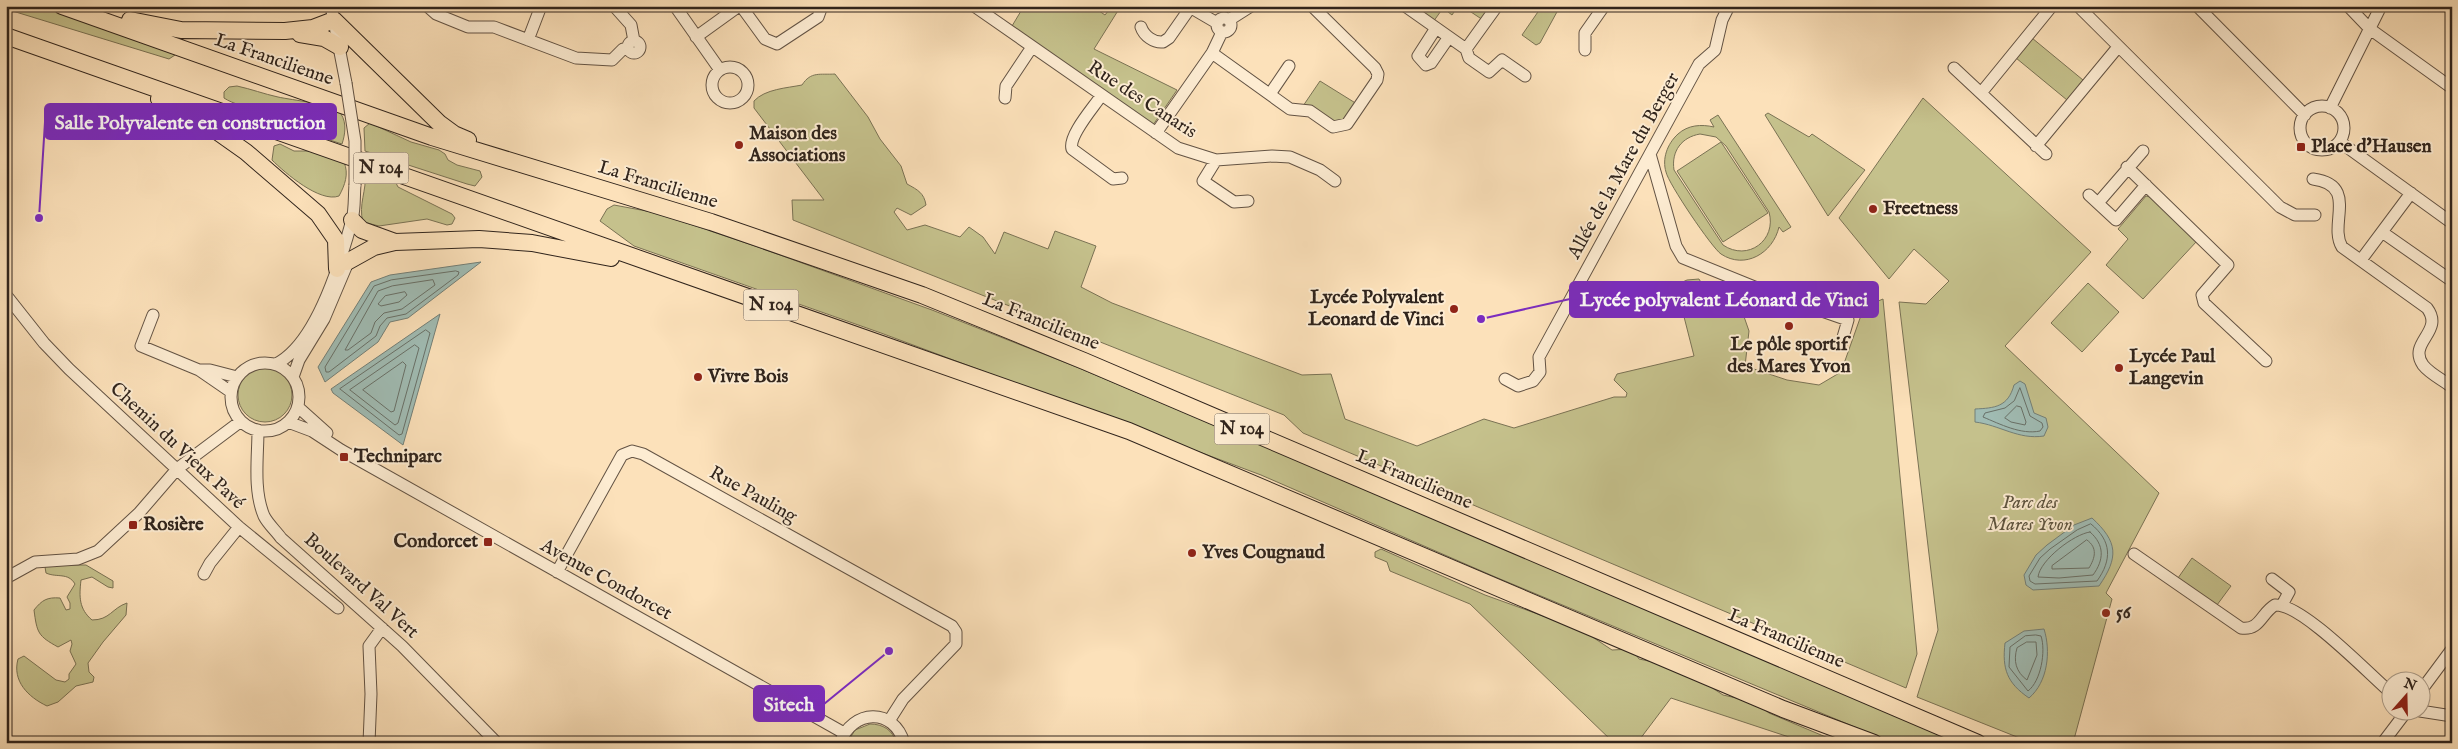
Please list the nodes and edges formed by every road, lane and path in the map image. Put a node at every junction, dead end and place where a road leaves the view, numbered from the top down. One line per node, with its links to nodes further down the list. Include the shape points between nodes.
1 (84, 6): 29 (highway, via 160,27)
2 (427, 6): 33 (street, via 436,14 468,27 494,26)
3 (541, 6): 33 (street)
4 (614, 6): 33 (street, via 631,25 631,45 612,60 576,58)
5 (675, 6): 31 (street)
6 (740, 6): 7 (street, via 765,39 773,43 781,43 815,20); 31 (street)
7 (822, 6)
8 (974, 6): 35 (street, Rue des Canaris)
9 (1251, 6): 26 (street, via 1229,20 1221,18)
10 (1312, 6): 48 (street, via 1375,68 1377,80 1347,124 1340,127 1333,127 1310,111 1290,109)
11 (1405, 6): 27 (street)
12 (1497, 6): 36 (street)
13 (1604, 6): 38 (street, via 1586,33)
14 (1729, 6): 57 (street, Allée de la Mare du Berger, via 1715,50 1699,64)
15 (2052, 6): 47 (street)
16 (2078, 6): 34 (street)
17 (2197, 6): 52 (street)
18 (2348, 6): 28 (street)
19 (2381, 6): 28 (street)
20 (2448, 6): 23 (street)
21 (67, 7): 59 (highway, La Francilienne / N 104)
22 (1189, 7): 25 (street, via 1170,38 1163,42 1143,33); 26 (street)
23 (2452, 9)
24 (333, 13): 29 (highway, via 313,28); 37 (highway); 39 (street)
25 (1141, 27)
26 (1219, 27): 40 (street)
27 (1436, 28): 32 (street); 32 (street, via 1418,56 1426,65 1431,63)
28 (2370, 29): 46 (street); 51 (street)
29 (285, 32): 39 (highway, via 324,38)
30 (6, 36): 45 (highway, N 104)
31 (696, 37): 43 (street)
32 (1449, 37): 36 (street)
33 (528, 40)
34 (2118, 46): 55 (street); 70 (street, via 2280,206 2295,215)
35 (1032, 47): 49 (street, Rue des Canaris); 50 (street, via 1006,86)
36 (1466, 49): 44 (street, via 1469,58 1489,72 1502,60)
37 (364, 50): 39 (highway); 59 (highway, via 438,123 477,144)
38 (1585, 50)
39 (341, 52): 71 (street, bridge, via 355,141)
40 (1212, 53): 48 (street); 53 (street)
41 (1289, 66): 48 (street)
42 (1954, 68): 47 (street)
43 (720, 70)
44 (1525, 76)
45 (124, 77): 75 (highway, N 104); 77 (highway, via 141,92 177,107 232,142 318,214 336,240)
46 (2452, 88)
47 (1981, 93): 55 (street)
48 (1270, 94)
49 (1101, 96): 53 (street, Rue des Canaris); 62 (street, via 1072,138 1070,146 1113,179)
50 (1005, 98)
51 (2330, 108): 52 (street, via 2319,106); 54 (street, via 2337,112 2344,126)
52 (2305, 115): 54 (street, via 2300,126 2303,139 2312,148 2324,150)
53 (1156, 134): 60 (street, Rue des Canaris, via 1178,148)
54 (2340, 142): 66 (street)
55 (2036, 146): 58 (street)
56 (2143, 151): 61 (street)
57 (1650, 154): 81 (street, via 1676,246 1683,258 1848,320); 87 (street, Allée de la Mare du Berger, via 1538,357 1540,372 1532,381 1518,386)
58 (2046, 154)
59 (490, 155): 118 (highway, La Francilienne / N 104, via 710,222 922,295)
60 (1216, 160): 64 (street, Rue des Canaris, via 1281,156 1310,165); 68 (street, via 1203,181 1234,202)
61 (2127, 167): 65 (street); 69 (street)
62 (1122, 178)
63 (2313, 179): 76 (street, via 2326,183 2337,194 2341,205 2338,241)
64 (1335, 181)
65 (2146, 185): 69 (street, via 2116,220); 82 (street, via 2228,265 2202,295 2204,303)
66 (2411, 193): 72 (street); 73 (street)
67 (2089, 195): 69 (street)
68 (1248, 201)
69 (2098, 203)
70 (2315, 214)
71 (352, 220): 74 (highway, via 362,230); 77 (street)
72 (2452, 222)
73 (2382, 232): 76 (street); 78 (street)
74 (395, 242): 75 (highway, via 502,239 564,247 622,261); 77 (highway, via 374,247)
75 (639, 258): 117 (highway, N 104, via 1129,431 1783,709)
76 (2361, 260): 88 (street, via 2427,308 2433,316 2433,324 2421,344 2420,358 2427,369)
77 (342, 266): 83 (street, via 303,341 290,356); 86 (street, via 324,319 299,360)
78 (2452, 282)
79 (6, 295): 95 (street, Chemin du Vieux Pavé, via 69,369)
80 (153, 314): 84 (street, via 141,346)
81 (1841, 344)
82 (2266, 361)
83 (276, 364): 85 (street, via 256,363); 86 (street)
84 (199, 370): 85 (street); 89 (street)
85 (237, 376): 89 (street)
86 (293, 377): 90 (street)
87 (1505, 379)
88 (2452, 387)
89 (231, 392): 91 (street, via 231,403)
90 (298, 407): 92 (street); 94 (street, Avenue Condorcet)
91 (241, 422): 93 (street); 95 (street)
92 (288, 422): 93 (street, via 268,431); 94 (street, Avenue Condorcet, via 303,426)
93 (258, 430): 104 (street, Boulevard Val Vert, via 257,468 265,516 281,538)
94 (353, 455): 98 (street, Avenue Condorcet)
95 (177, 469): 96 (street, Chemin du Vieux Pavé); 100 (street, via 134,518 98,551 78,559 35,562)
96 (239, 527): 99 (street); 103 (street, Chemin du Vieux Pavé)
97 (2134, 554): 102 (street, via 2241,628 2253,628 2272,607)
98 (557, 572): 110 (street, Rue Pauling, via 622,455 632,451 643,454 952,626 956,632 956,644 903,699); 112 (street, Avenue Condorcet)
99 (204, 574)
100 (6, 578)
101 (2272, 579): 102 (street, via 2289,592)
102 (2282, 605): 107 (street, via 2291,608 2327,636)
103 (338, 608)
104 (382, 628): 114 (street, via 369,646); 115 (street, Boulevard Val Vert)
105 (2452, 649): 106 (street)
106 (2430, 679)
107 (2380, 683)
108 (2430, 713): 109 (street)
109 (2452, 716)
110 (889, 721): 112 (street, via 879,717 864,718 850,725); 116 (street, via 897,727)
111 (2398, 722): 113 (street)
112 (842, 738)
113 (2384, 741)
114 (368, 743)
115 (497, 743)
116 (904, 743)
117 (1874, 743)
118 (1978, 743)

